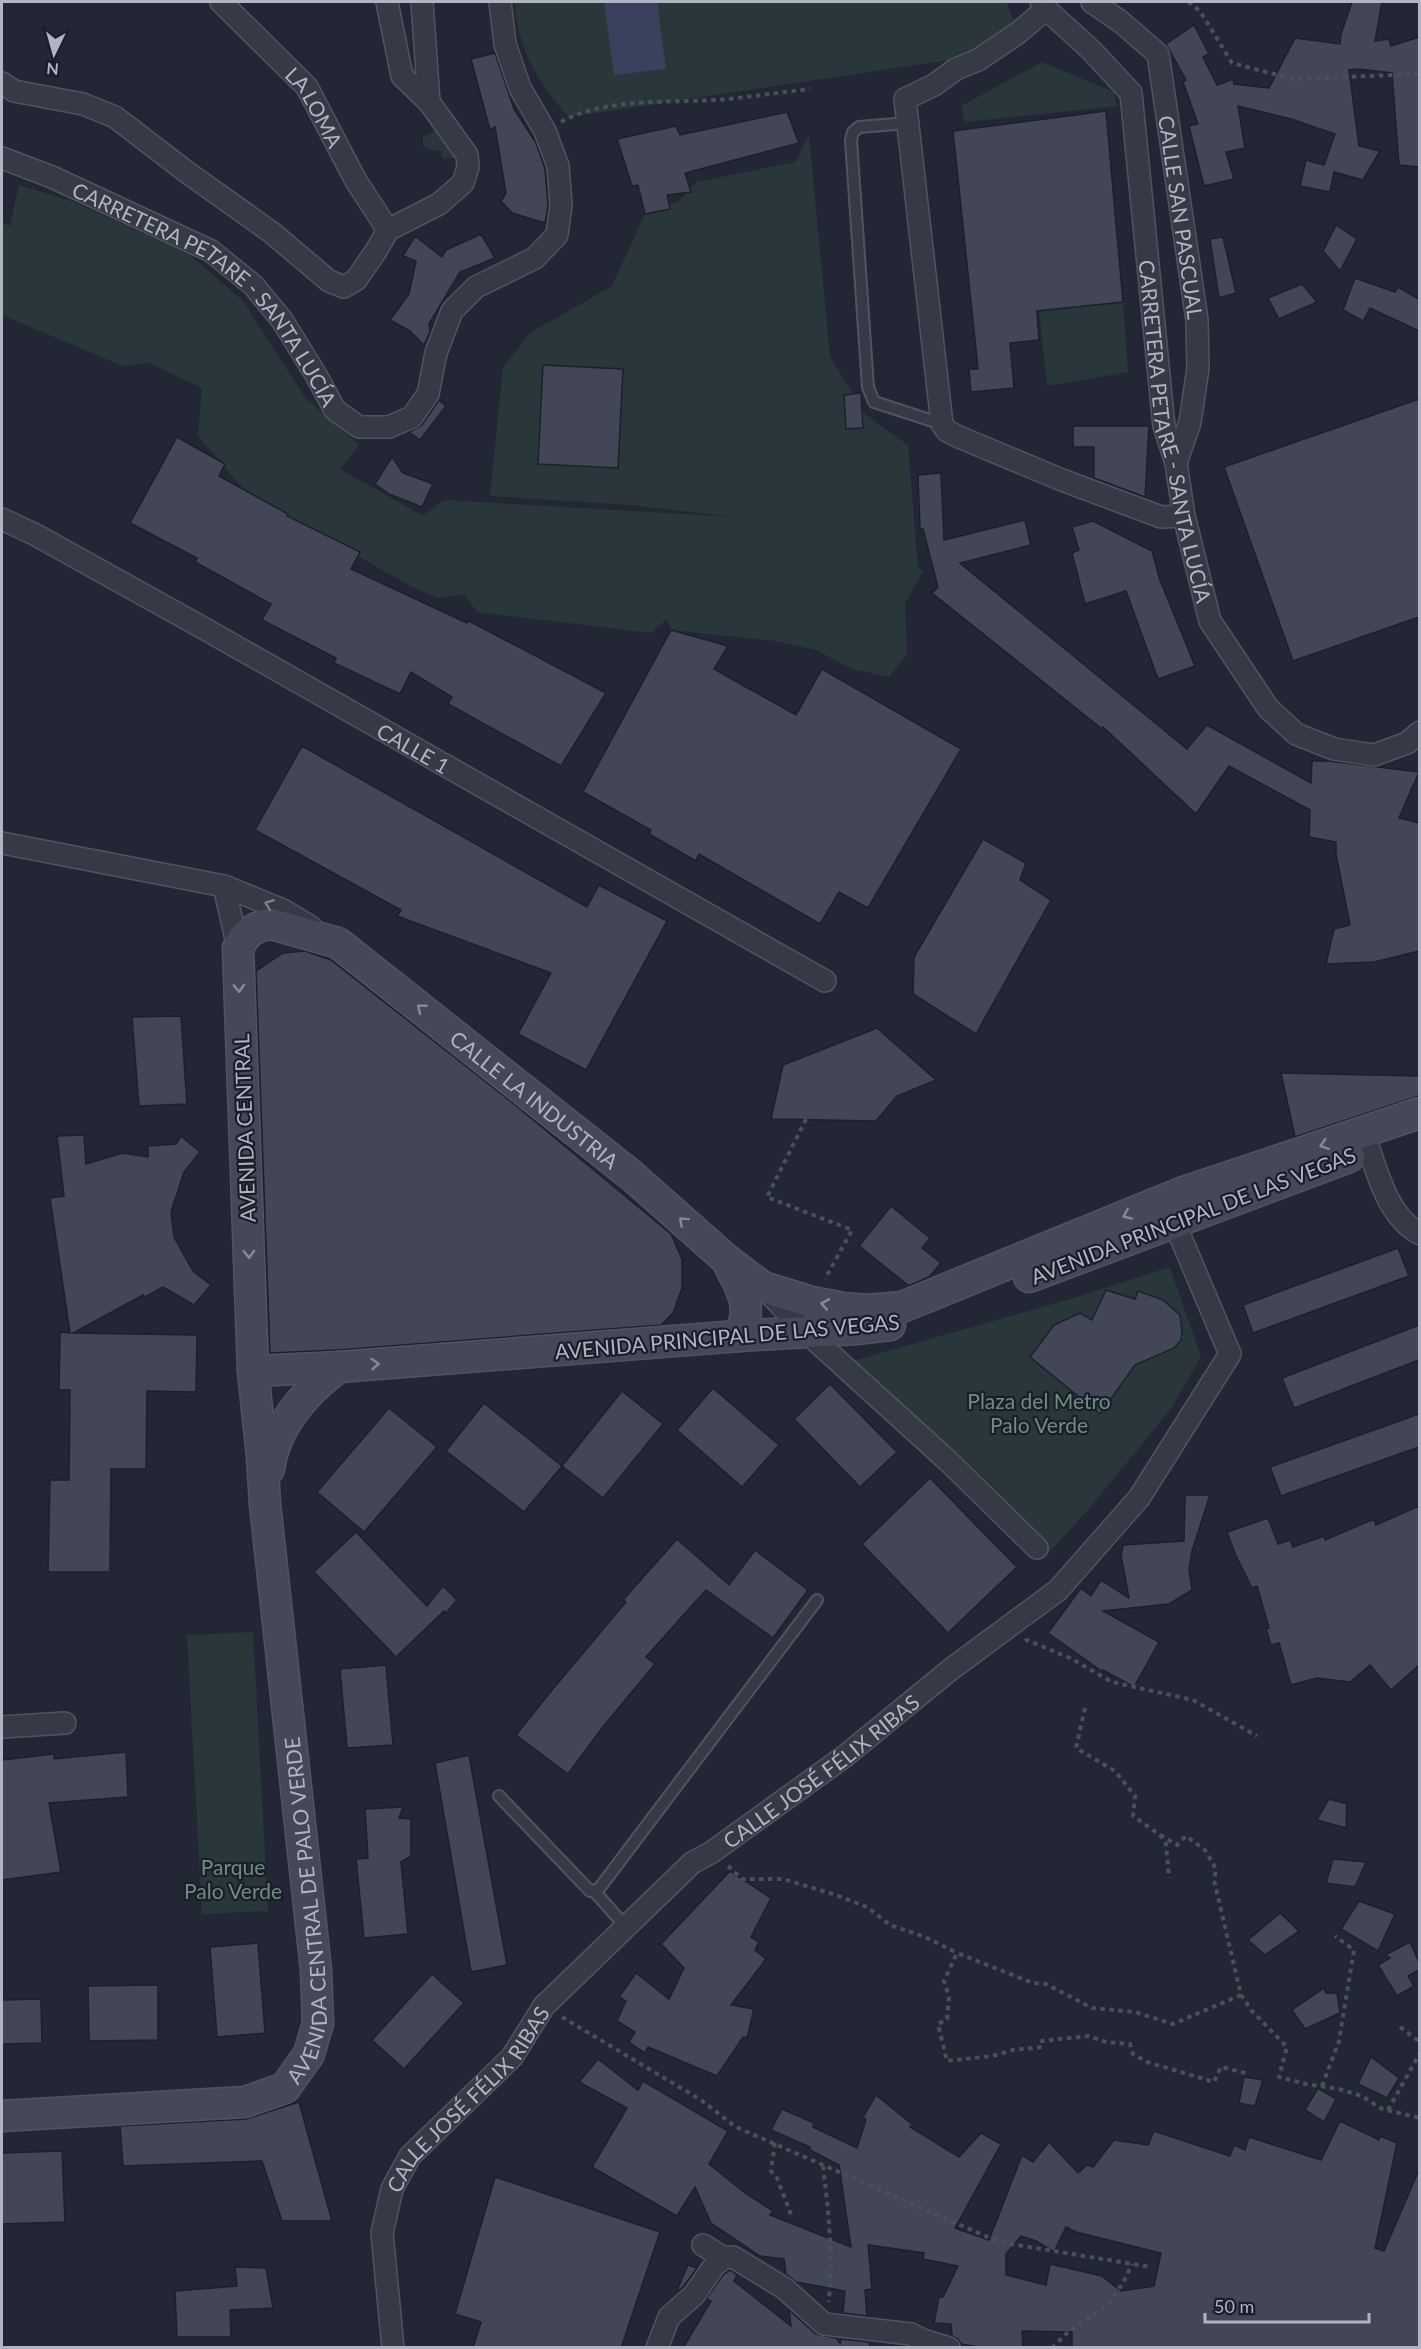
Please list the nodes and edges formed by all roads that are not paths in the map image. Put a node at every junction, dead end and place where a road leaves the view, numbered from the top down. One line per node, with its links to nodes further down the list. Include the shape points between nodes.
1 (221, 2): 11 (street, LA LOMA, via 307,87 356,181)
2 (387, 2): 8 (street, via 402,76)
3 (422, 2): 8 (street)
4 (500, 2): 10 (street, CARRETERA PETARE - SANTA LUCÍA, via 508,55 558,166 561,205 557,235 536,258 476,287 452,311 436,353 428,394 412,417 389,427 359,427 335,410 282,321 253,285 211,251)
5 (1092, 2): 13 (street, CALLE SAN PASCUAL, via 1158,54 1197,320 1195,390 1190,422)
6 (1044, 5): 9 (street, via 1018,33 978,60 905,99); 13 (street, CARRETERA PETARE - SANTA LUCÍA, via 1131,93 1164,426)
7 (2, 83): 11 (street, via 14,91 83,104 115,117 271,232 329,281 344,287 356,280)
8 (429, 102): 11 (street, via 467,155 463,183 439,204)
9 (908, 123): 12 (street); 12 (lane, via 860,127 851,140 868,387 874,402)
10 (2, 158)
11 (388, 230)
12 (942, 424): 14 (street, via 959,437 1062,480 1161,517)
13 (1176, 463): 14 (street, CARRETERA PETARE - SANTA LUCÍA)
14 (1184, 516): 16 (street, CARRETERA PETARE - SANTA LUCÍA, via 1210,621 1268,708 1296,734 1334,749 1374,755 1407,743)
15 (2, 519): 21 (street, CALLE 1, via 206,629)
16 (1419, 732)
17 (2, 843): 18 (street, CALLE LA INDUSTRIA)
18 (224, 886): 19 (street, CALLE LA INDUSTRIA, one-way to 18, via 283,910); 20 (street, AVENIDA CENTRAL)
19 (338, 943): 20 (street, CALLE LA INDUSTRIA, via 271,924 250,931); 28 (street, CALLE LA INDUSTRIA, one-way to 19, via 632,1175)
20 (238, 948): 33 (street, AVENIDA CENTRAL, one-way to 33)
21 (825, 981)
22 (1419, 1113): 25 (street, AVENIDA PRINCIPAL DE LAS VEGAS, one-way to 25)
23 (1419, 1132): 24 (street, AVENIDA PRINCIPAL DE LAS VEGAS)
24 (1369, 1149): 26 (street, AVENIDA PRINCIPAL DE LAS VEGAS); 27 (street, via 1394,1209)
25 (1181, 1193): 26 (street); 29 (street, AVENIDA PRINCIPAL DE LAS VEGAS, one-way to 29, via 902,1307 868,1310 812,1302)
26 (1175, 1224): 30 (street, AVENIDA PRINCIPAL DE LAS VEGAS, via 904,1323); 41 (street, CALLE JOSÉ FÉLIX RIBAS, via 1230,1354 1139,1498 1058,1590 950,1670 845,1756 692,1863)
27 (1419, 1234)
28 (727, 1260): 29 (street, CALLE LA INDUSTRIA); 31 (street, CALLE LA INDUSTRIA, via 745,1298 746,1322)
29 (763, 1287): 30 (street, CALLE LA INDUSTRIA)
30 (805, 1331): 31 (street, AVENIDA PRINCIPAL DE LAS VEGAS); 35 (street, CALLE LA INDUSTRIA)
31 (739, 1335): 32 (street, AVENIDA PRINCIPAL DE LAS VEGAS, one-way to 31)
32 (339, 1366): 33 (street, AVENIDA PRINCIPAL DE LAS VEGAS); 34 (street, via 301,1400 286,1421 272,1452)
33 (253, 1371): 34 (street, AVENIDA CENTRAL DE PALO VERDE)
34 (265, 1504): 42 (street, AVENIDA CENTRAL DE PALO VERDE, via 316,1970 318,2023 309,2054 285,2088 245,2102)
35 (1037, 1548)
36 (817, 1600): 40 (lane)
37 (65, 1723): 38 (street)
38 (2, 1727)
39 (499, 1797): 40 (lane)
40 (594, 1891): 41 (lane)
41 (626, 1927): 45 (street, CALLE JOSÉ FÉLIX RIBAS, via 544,2006 512,2057 410,2156 392,2189 382,2233)
42 (2, 2116)
43 (703, 2245): 44 (street)
44 (724, 2258): 46 (street, via 694,2295 669,2317); 47 (street, via 733,2257 784,2288 824,2324 911,2334)
45 (393, 2348)
46 (657, 2348)
47 (949, 2348)

